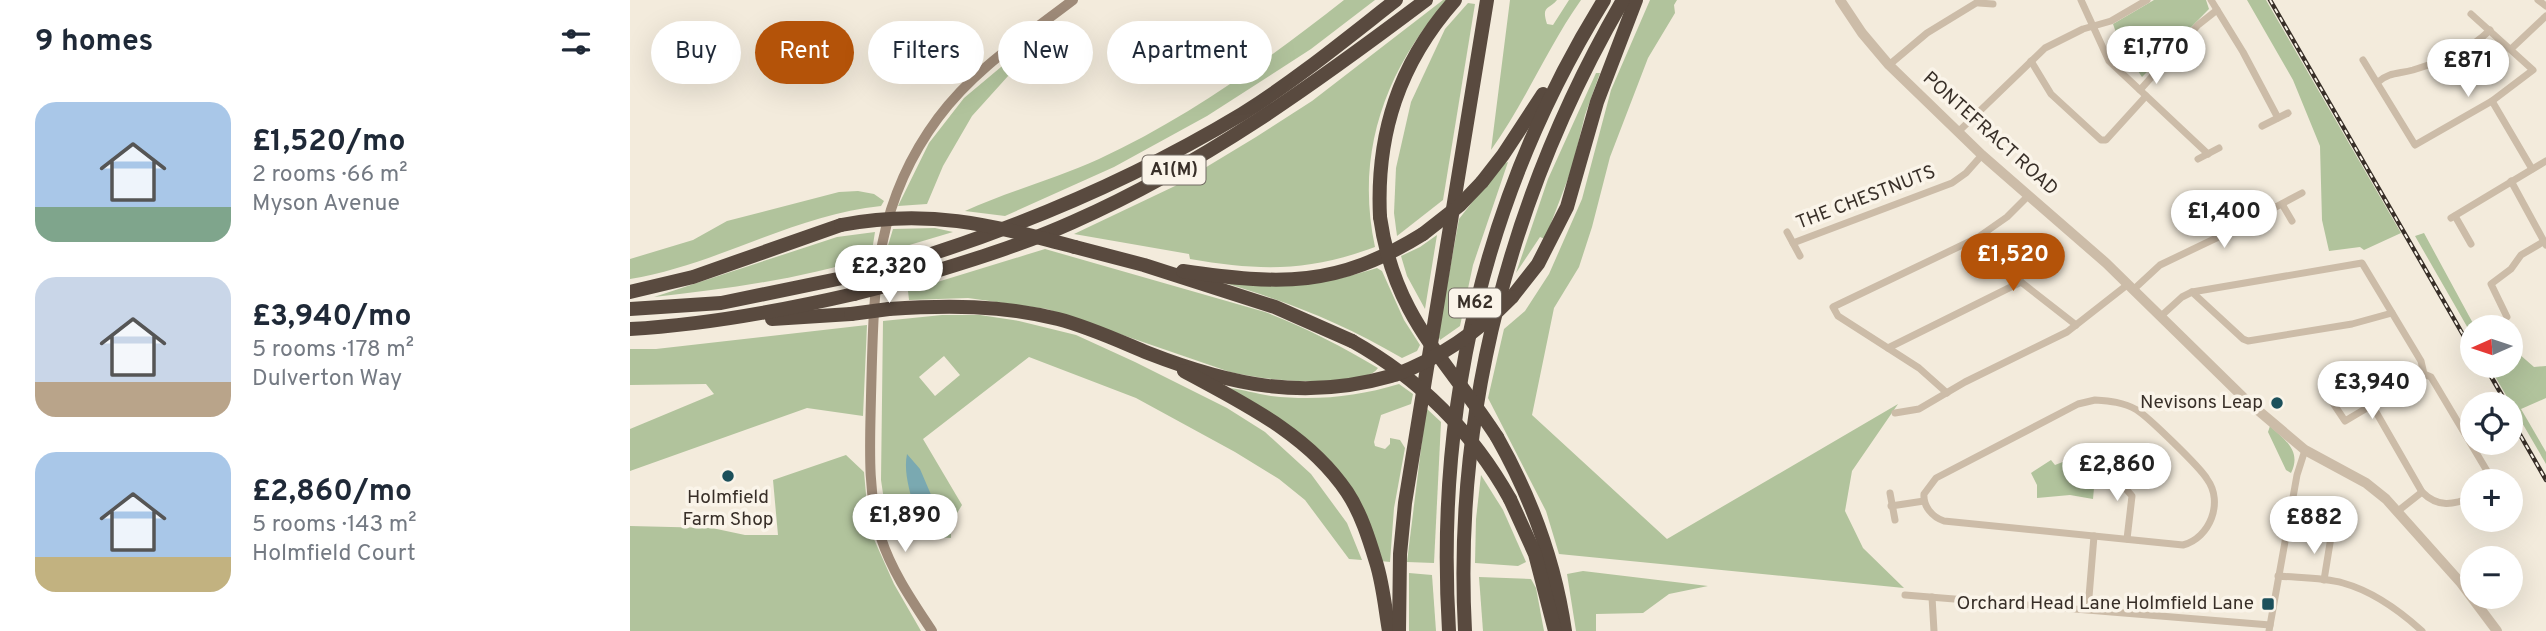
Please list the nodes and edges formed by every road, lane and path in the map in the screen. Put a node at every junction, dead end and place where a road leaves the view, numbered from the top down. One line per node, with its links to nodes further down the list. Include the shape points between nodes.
1 (1073, 0): 94 (main road, via 986,65 938,118 902,179 880,248 870,431 874,505 891,562)
2 (1396, 0): 58 (highway, A1(M), bridge, via 1243,113 1180,150 1057,208 956,247 857,275 721,303)
3 (1426, 0): 62 (highway, A1(M), bridge, via 1258,122 1073,223 893,284)
4 (1455, 0): 84 (highway, bridge, via 1410,65 1390,113 1380,164 1380,217 1390,265 1408,310 1497,437)
5 (1487, 0): 96 (highway, via 1405,503 1399,554)
6 (1604, 0): 20 (highway, M62)
7 (1623, 0): 98 (highway, M62, via 1555,132 1500,292 1470,456 1464,543)
8 (1636, 0): 66 (highway, bridge, via 1600,93 1567,207 1538,264 1486,323 1425,362 1391,376 1335,388 1278,388)
9 (1840, 0): 26 (street, PONTEFRACT ROAD)
10 (2081, 0): 21 (street)
11 (2147, 0): 21 (street, via 2111,21)
12 (2211, 0): 17 (street)
13 (2538, 0): 16 (street)
14 (1980, 2): 15 (street); 26 (street, via 1927,33)
15 (1993, 4)
16 (2546, 6)
17 (2217, 10): 28 (street, via 2198,25); 31 (street)
18 (2471, 13): 22 (street)
19 (2546, 16): 23 (street)
20 (1591, 21): 53 (highway, bridge, via 1482,182 1460,205 1399,250 1336,274 1306,279 1254,280); 97 (highway, M62, via 1527,146 1500,215 1473,310 1452,459)
21 (2093, 25): 25 (street, via 2045,48); 28 (street, via 2109,61)
22 (2490, 30): 23 (street); 27 (street, via 2466,50 2409,72 2393,72)
23 (2511, 49): 29 (street, via 2533,71)
24 (2363, 60): 27 (street)
25 (2031, 61): 28 (street, via 2051,94 2101,140 2106,140); 33 (street)
26 (1889, 65): 33 (street, PONTEFRACT ROAD)
27 (2378, 82): 29 (street, via 2414,145)
28 (2143, 93): 35 (street)
29 (2492, 101): 39 (street)
30 (2288, 113): 31 (street)
31 (2277, 118): 32 (street)
32 (2262, 126)
33 (1958, 132): 36 (street, PONTEFRACT ROAD)
34 (2219, 148): 35 (street)
35 (2208, 154): 37 (street)
36 (1982, 155): 42 (street, PONTEFRACT ROAD); 49 (street, THE CHESTNUTS, via 1952,183)
37 (2198, 159)
38 (2546, 161): 39 (street)
39 (2532, 169): 40 (street)
40 (2511, 181): 50 (street, via 2453,217); 51 (street)
41 (2302, 193): 44 (street)
42 (2029, 195): 48 (street); 55 (street, PONTEFRACT ROAD)
43 (2216, 201): 46 (street)
44 (2282, 204): 45 (street); 46 (street)
45 (2292, 221)
46 (2231, 231): 55 (street, via 2160,265)
47 (1787, 232): 49 (street, THE CHESTNUTS)
48 (1976, 238): 54 (street); 65 (street, via 1833,307 1838,316)
49 (1793, 243): 52 (street, THE CHESTNUTS)
50 (2472, 244)
51 (2545, 244): 60 (street, via 2521,255 2491,284)
52 (1800, 256)
53 (1144, 265): 56 (highway, bridge, via 997,226 953,219 893,218 841,225 693,277); 99 (highway, bridge, via 1323,326 1400,371 1443,408 1480,451 1510,499 1535,554)
54 (2021, 282): 63 (street); 65 (street)
55 (2130, 287): 61 (street, PONTEFRACT ROAD); 63 (street)
56 (630, 292)
57 (2192, 292): 59 (street, via 2248,341); 59 (street, via 2362,262); 61 (street)
58 (630, 309)
59 (2392, 313): 67 (street)
60 (2506, 315)
61 (2160, 317): 72 (street, PONTEFRACT ROAD)
62 (719, 321): 64 (highway, A1(M)); 66 (highway, bridge, via 970,306 1061,320)
63 (2076, 325): 68 (street)
64 (630, 329)
65 (1888, 348): 68 (street)
66 (1152, 354): 95 (highway, via 1261,414 1296,438 1332,473 1362,522 1377,565)
67 (2424, 374): 70 (street); 75 (street, via 2431,377)
68 (1947, 393): 71 (street, via 1919,410)
69 (2331, 400): 70 (street, via 2345,421)
70 (2372, 405): 77 (street)
71 (1895, 412)
72 (2305, 450): 82 (street, PONTEFRACT ROAD, via 2365,483); 88 (street)
73 (2111, 459): 74 (street)
74 (2107, 467): 76 (street); 87 (street, via 2132,496)
75 (2486, 469)
76 (2097, 470)
77 (2422, 492): 80 (street, via 2438,504); 82 (street)
78 (1890, 493): 81 (street)
79 (1924, 501): 81 (street); 85 (street, via 1931,513 1944,521); 87 (street, via 1936,478 2078,404 2117,402 2142,414 2208,479 2213,499 2208,528 2192,542)
80 (2460, 501)
81 (1891, 506): 83 (street)
82 (2398, 512): 103 (street, PONTEFRACT ROAD)
83 (1895, 520)
84 (1540, 531): 99 (highway); 100 (highway)
85 (2094, 536): 87 (street); 92 (street)
86 (2331, 537): 89 (street)
87 (2127, 539)
88 (2278, 576): 89 (street); 93 (street)
89 (2324, 580): 102 (street, via 2374,597)
90 (1905, 595): 91 (street)
91 (1933, 597): 92 (street); 101 (street)
92 (2088, 609): 93 (street)
93 (2269, 628)
94 (932, 631)
95 (1389, 631)
96 (1399, 631)
97 (1449, 631)
98 (1465, 631)
99 (1558, 631)
100 (1565, 631)
101 (1934, 631)
102 (2422, 631)
103 (2497, 631)

